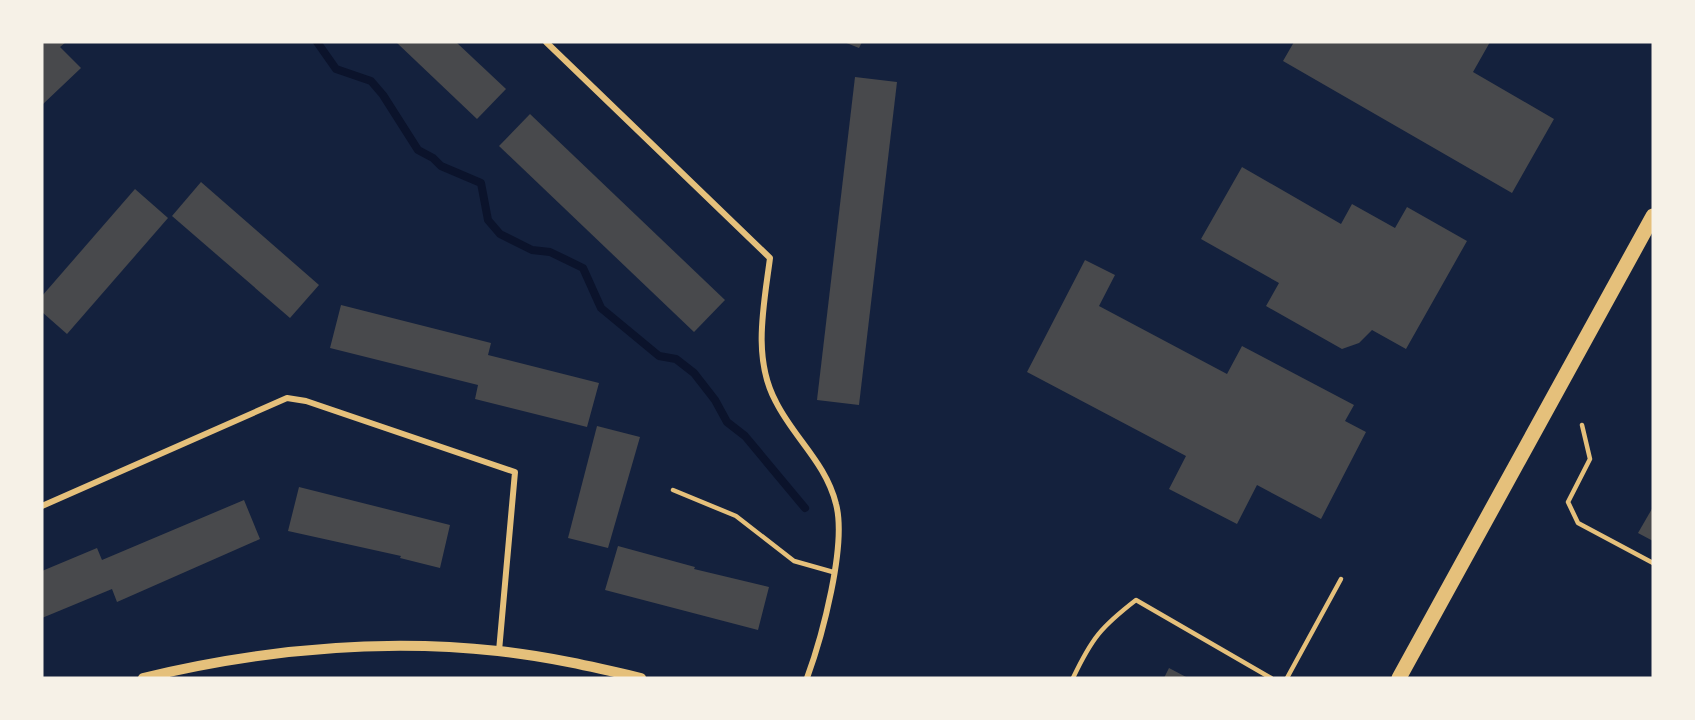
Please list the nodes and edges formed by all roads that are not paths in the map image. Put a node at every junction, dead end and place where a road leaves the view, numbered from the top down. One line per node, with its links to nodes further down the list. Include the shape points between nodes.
1 (546, 42): 7 (street, via 770,258 761,327 764,367 775,402 825,471 837,505 839,543)
2 (1653, 216): 16 (main road)
3 (1582, 424): 6 (lane, via 1590,459 1568,502 1572,515 1578,523)
4 (673, 490): 7 (lane, via 736,516 794,561)
5 (42, 506): 9 (street, via 287,398 306,401 515,472)
6 (1653, 563)
7 (833, 572): 12 (street, via 817,650)
8 (1341, 579): 15 (lane)
9 (499, 651): 10 (street, via 345,646 196,665); 11 (street)
10 (143, 678)
11 (641, 678)
12 (807, 678)
13 (1073, 678): 14 (lane, via 1104,625 1136,600)
14 (1271, 678)
15 (1287, 678)
16 (1399, 678)

